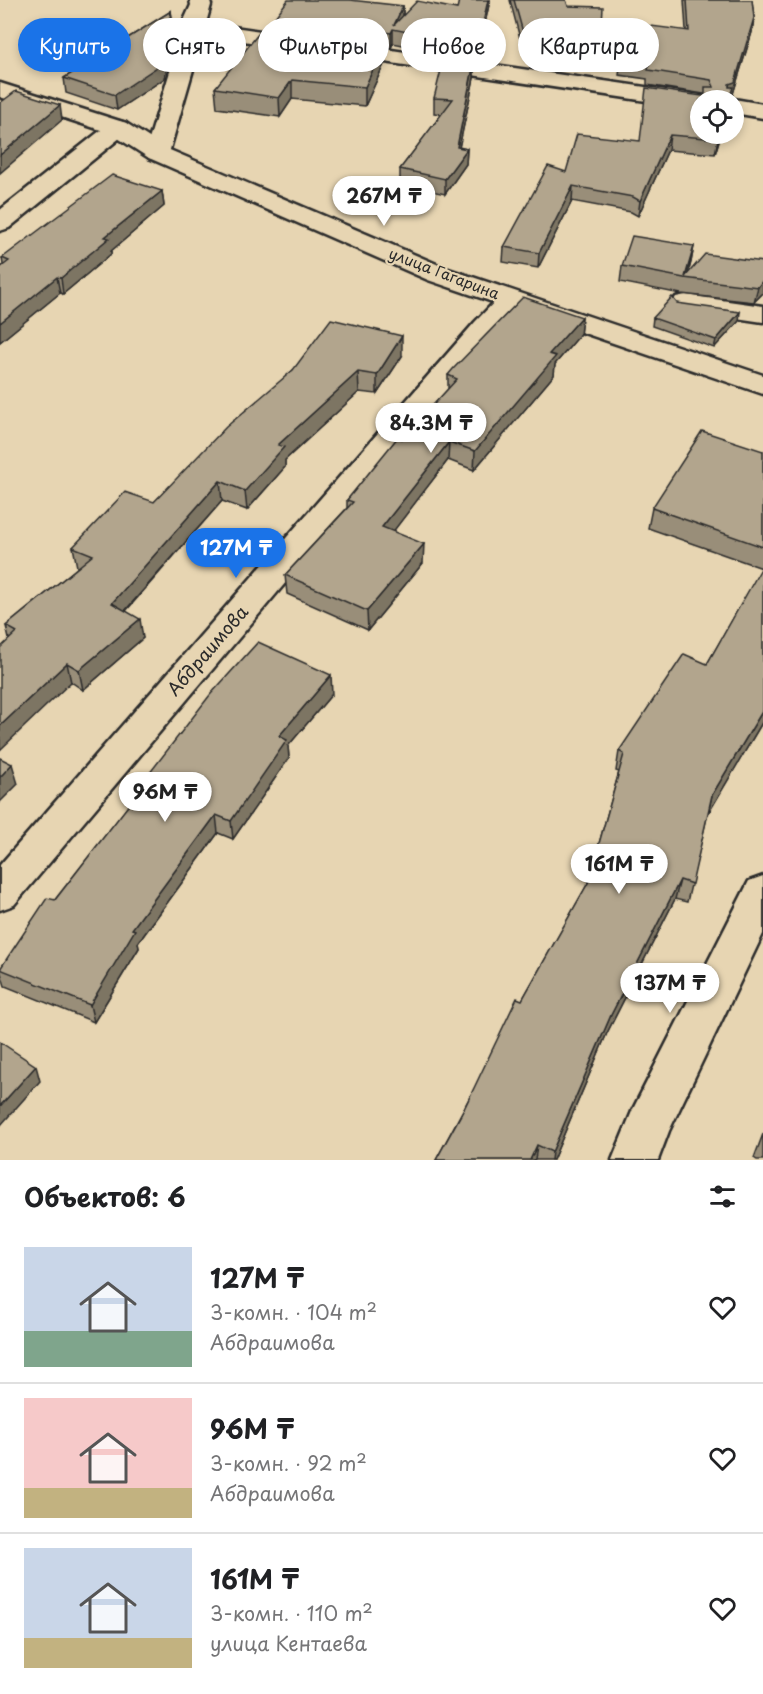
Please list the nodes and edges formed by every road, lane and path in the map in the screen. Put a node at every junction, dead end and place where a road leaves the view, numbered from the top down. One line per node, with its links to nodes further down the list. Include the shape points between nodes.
1 (207, 2): 2 (street)
2 (197, 18)
3 (246, 35): 6 (street)
4 (180, 72): 10 (street)
5 (0, 90): 9 (street, улица Гагарина)
6 (690, 101)
7 (744, 108): 8 (street)
8 (763, 111)
9 (118, 128): 10 (street, улица Гагарина); 11 (street)
10 (157, 153): 12 (street, улица Гагарина, via 437,274)
11 (0, 223)
12 (512, 301): 15 (street, улица Гагарина); 16 (street, Абдраимова)
13 (686, 303): 14 (street)
14 (763, 314)
15 (763, 385)
16 (0, 893)
17 (763, 893): 18 (street)
18 (635, 1160)

